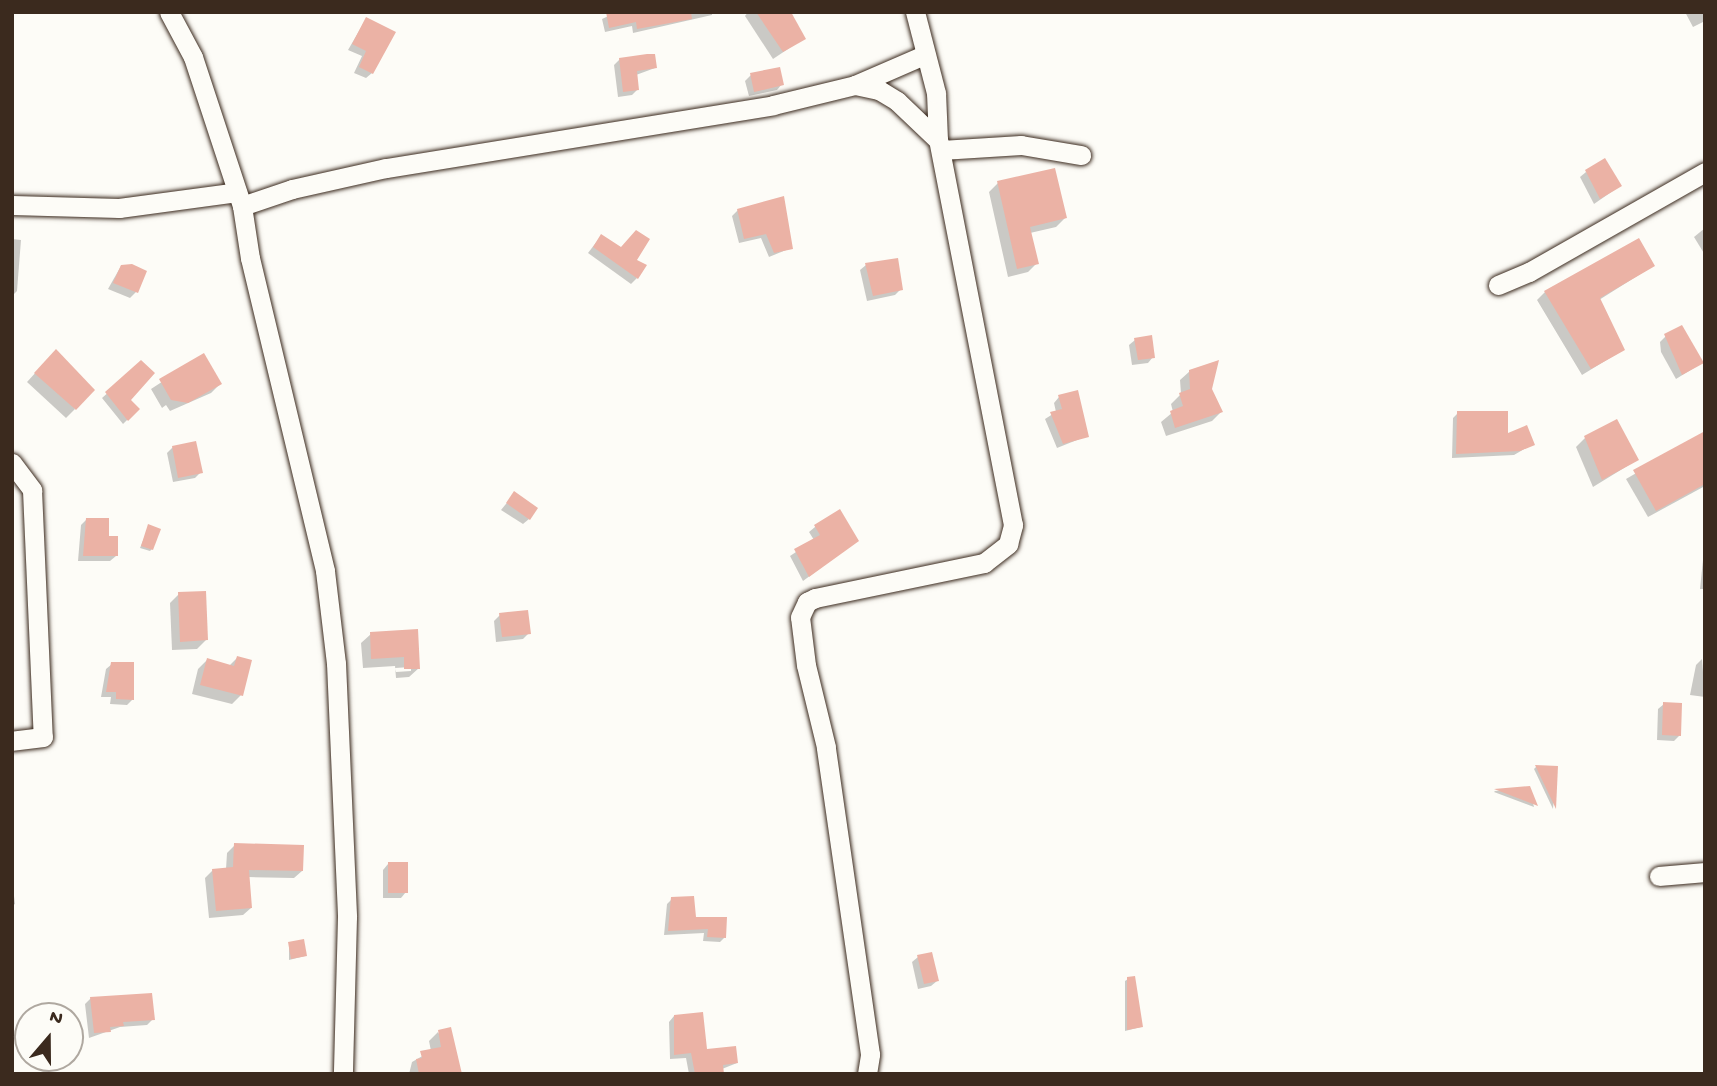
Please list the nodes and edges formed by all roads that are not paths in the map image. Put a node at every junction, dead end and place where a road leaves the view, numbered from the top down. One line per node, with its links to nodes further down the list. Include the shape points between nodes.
1 (169, 12): 8 (street, via 193,57)
2 (915, 12): 3 (street)
3 (924, 55): 4 (street); 5 (street, via 936,93)
4 (855, 85): 5 (street, via 879,90 897,101); 8 (street, via 738,111 386,168)
5 (939, 145): 6 (street, via 1021,145); 16 (street, via 1013,525 1008,544 984,563 815,598 807,602 800,617 806,665 826,747 870,1054)
6 (1081, 155)
7 (1705, 172): 10 (street, via 1529,272)
8 (240, 200): 9 (street, via 119,208); 15 (street, via 324,571 336,663 347,916)
9 (12, 205)
10 (1497, 285)
11 (12, 463): 12 (street, via 32,490 43,737)
12 (12, 741)
13 (1705, 873): 14 (street)
14 (1659, 876)
15 (343, 1074)
16 (866, 1074)

